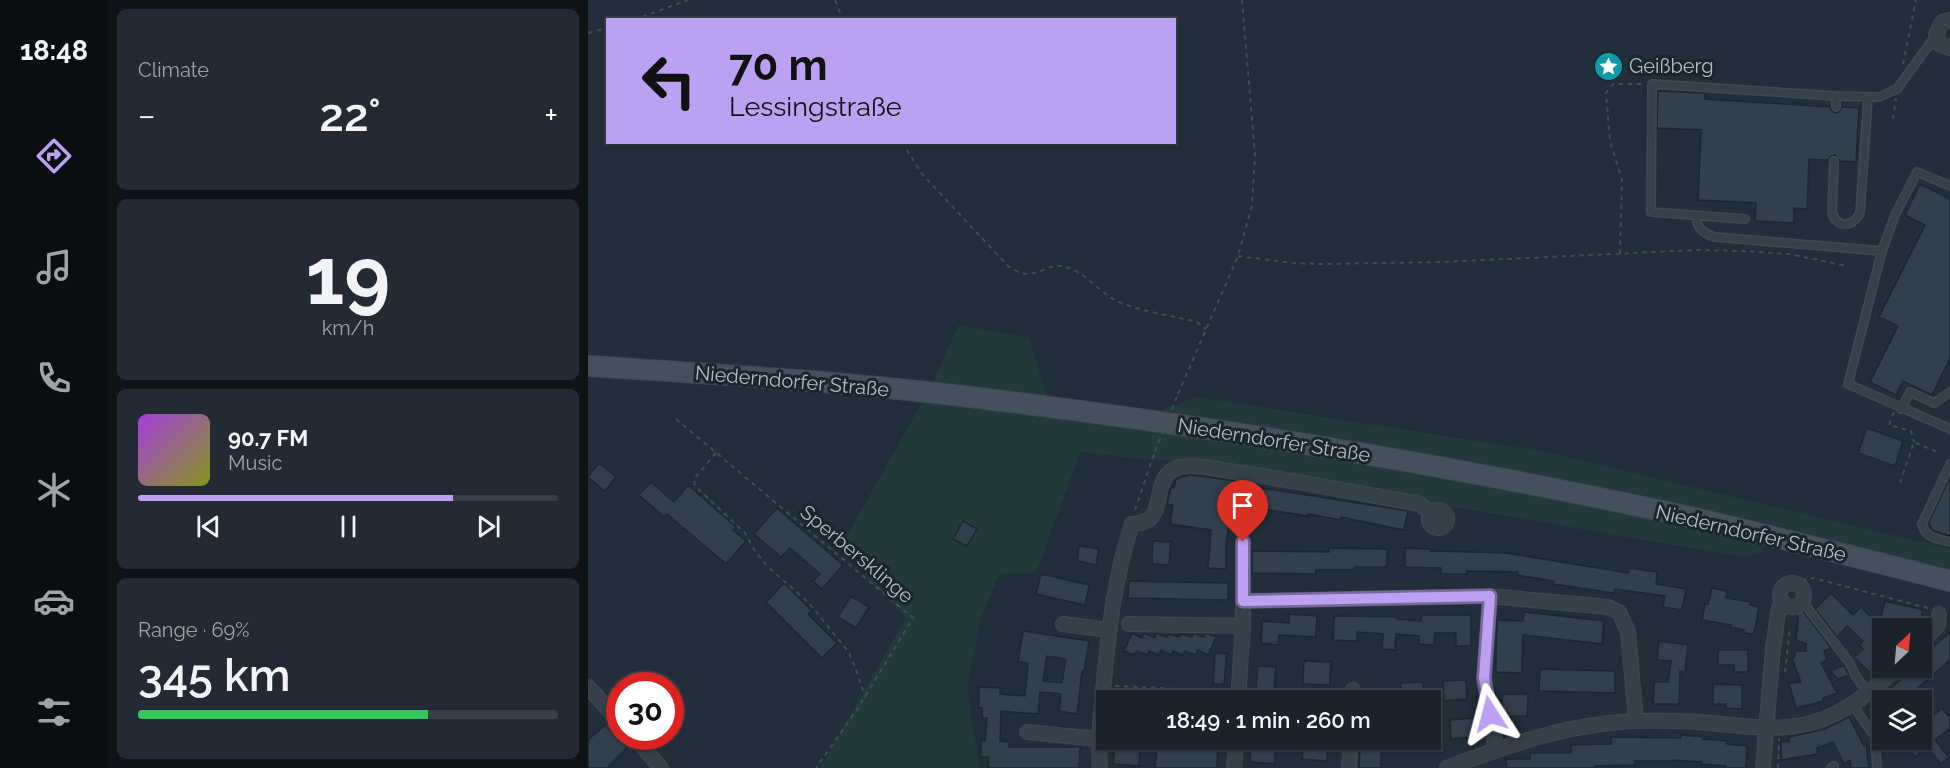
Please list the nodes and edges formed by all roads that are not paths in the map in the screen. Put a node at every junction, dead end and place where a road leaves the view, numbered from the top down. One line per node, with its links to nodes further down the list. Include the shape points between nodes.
1 (1950, 20): 2 (street, via 1942,22)
2 (1936, 35): 3 (street, via 1939,44); 5 (lane, via 1897,89)
3 (1950, 48)
4 (1836, 96): 5 (lane); 6 (lane); 9 (lane, via 1652,84 1651,212)
5 (1868, 98): 7 (lane, via 1860,213 1850,225 1834,219 1832,212)
6 (1836, 107)
7 (1834, 161)
8 (1950, 186): 11 (lane, via 1917,172)
9 (1696, 216): 10 (lane); 11 (lane, via 1699,229 1715,237)
10 (1745, 219)
11 (1882, 251): 14 (lane, via 1848,384)
12 (588, 366): 20 (main road, Niederndorfer Straße, via 958,395 1261,437 1668,513)
13 (1950, 392): 14 (lane, via 1934,403 1910,392)
14 (1899, 408): 15 (lane)
15 (1950, 429)
16 (1950, 464): 19 (lane, via 1922,524 1930,537)
17 (1430, 513): 28 (street, via 1420,504 1246,473 1190,465 1178,467 1162,482 1151,519 1132,524 1122,554)
18 (1243, 542): 22 (street)
19 (1950, 542)
20 (1950, 581)
21 (1490, 596): 22 (street); 37 (street, via 1608,607 1619,612 1628,632); 45 (street, via 1484,678)
22 (1243, 601): 27 (street)
23 (1792, 604): 23 (street, via 1780,594 1793,583 1803,591 1803,600); 34 (lane, via 1806,606); 38 (street, via 1779,607)
24 (1939, 614): 29 (street, via 1938,625)
25 (1063, 624): 28 (street)
26 (1129, 624): 27 (street)
27 (1243, 626): 33 (street)
28 (1108, 630): 32 (street)
29 (1932, 631)
30 (1885, 678): 34 (street)
31 (588, 687): 36 (street)
32 (1103, 690)
33 (1238, 690)
34 (1868, 693): 35 (street)
35 (1852, 704): 38 (street, via 1815,722); 52 (lane, via 1875,736)
36 (606, 707)
37 (1636, 721): 38 (street); 45 (street, via 1565,730)
38 (1765, 729): 51 (street)
39 (1027, 732): 40 (street)
40 (1096, 740)
41 (645, 750): 46 (street)
42 (1099, 750): 47 (street)
43 (1235, 750): 48 (street)
44 (1350, 750): 49 (street)
45 (1496, 750): 50 (street)
46 (661, 768)
47 (1100, 768)
48 (1234, 768)
49 (1349, 768)
50 (1447, 768)
51 (1763, 768)
52 (1877, 768)

